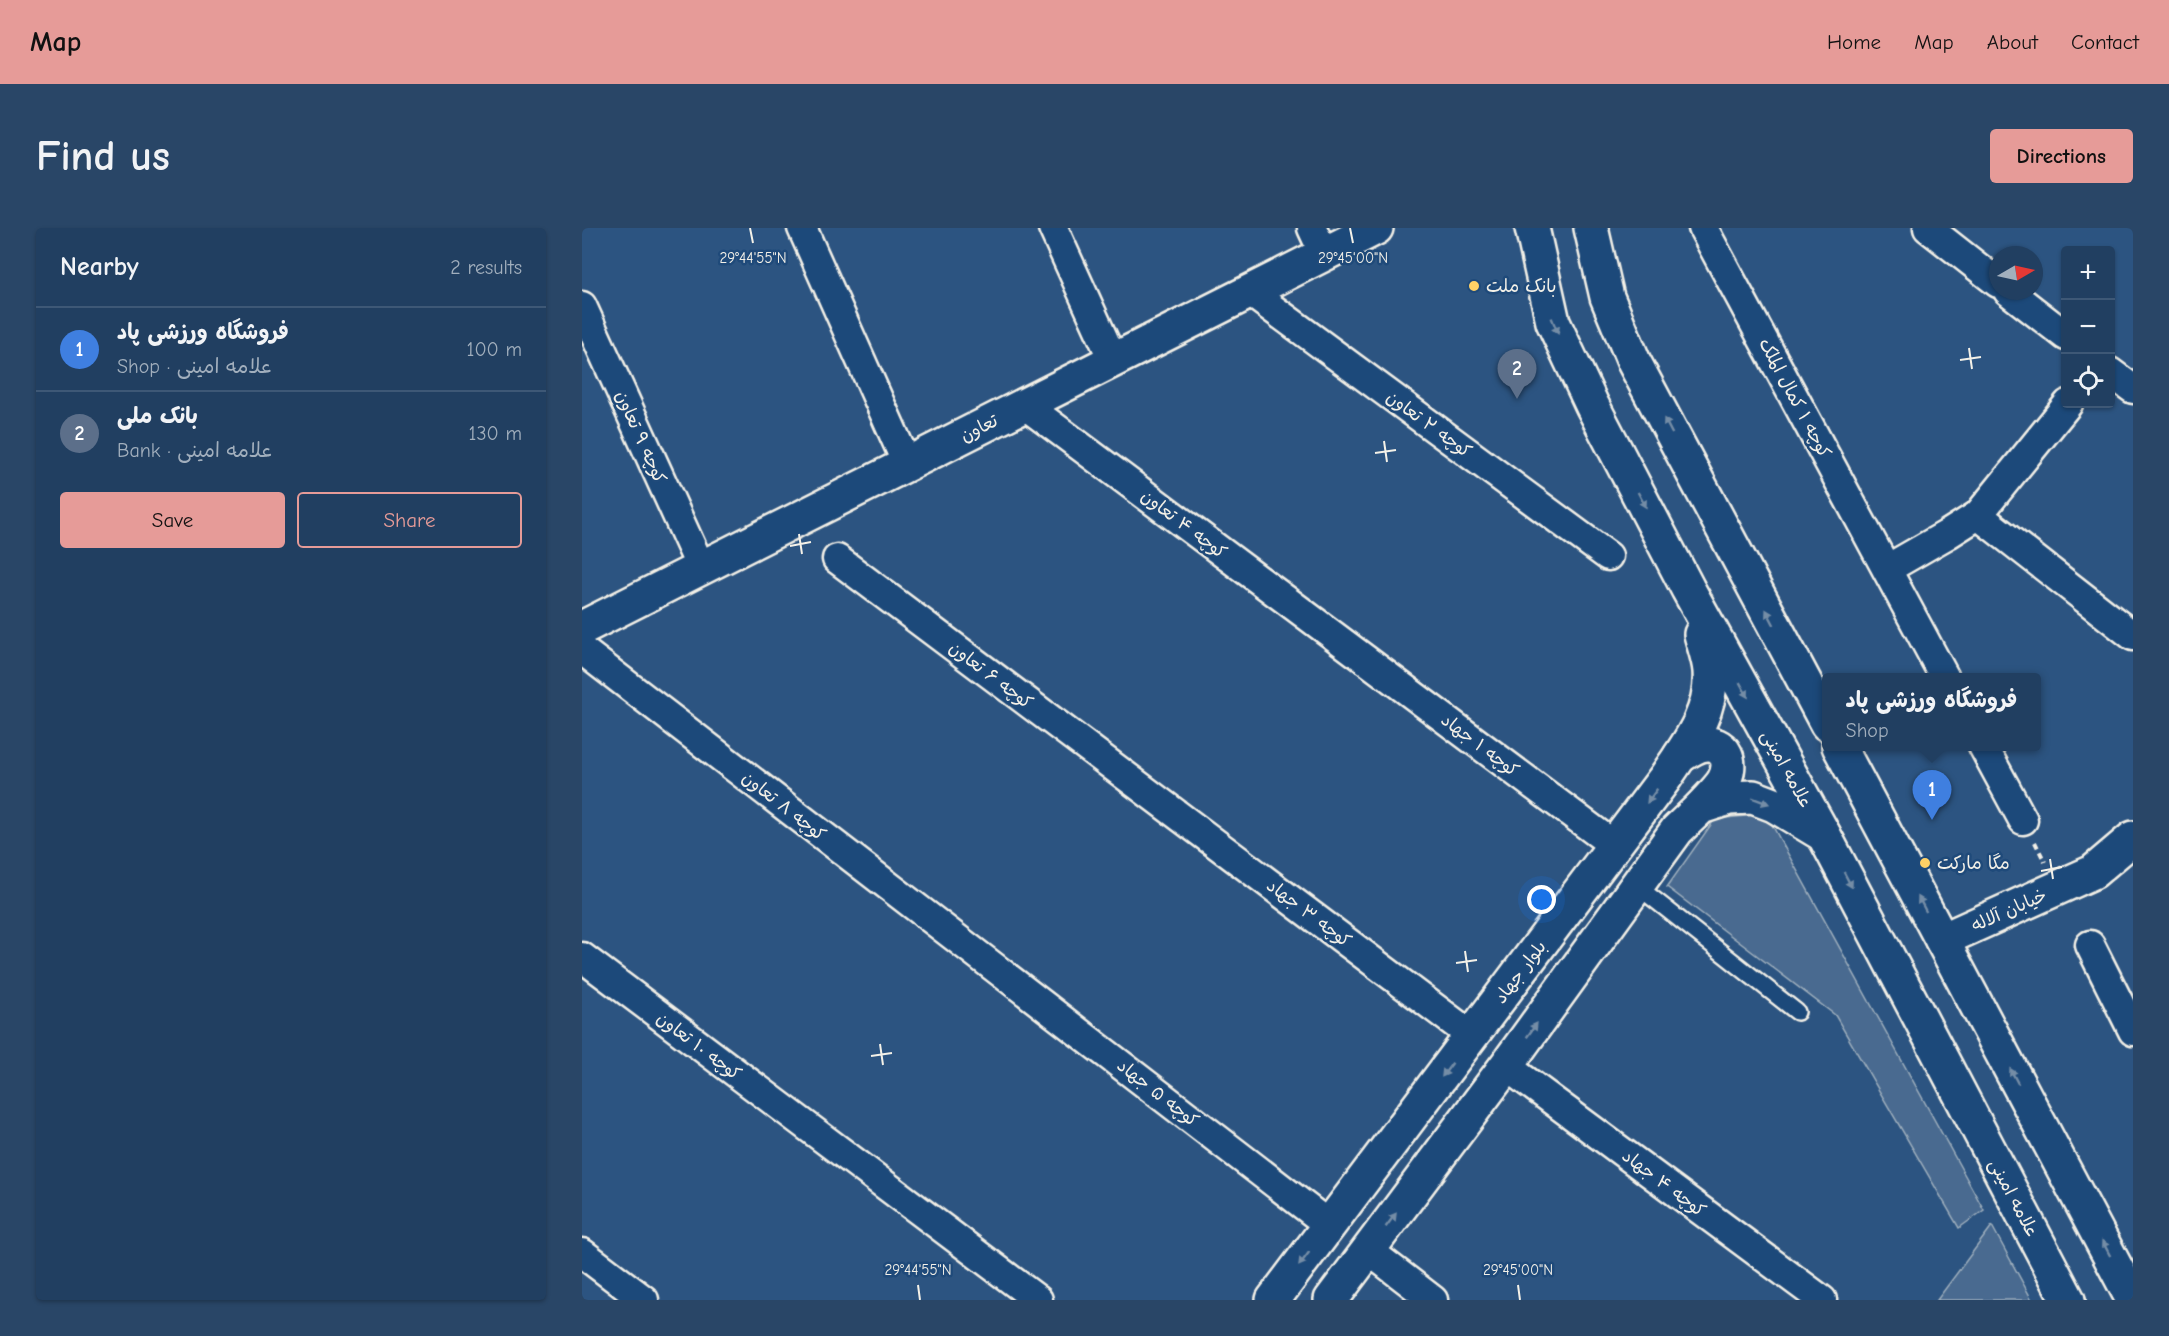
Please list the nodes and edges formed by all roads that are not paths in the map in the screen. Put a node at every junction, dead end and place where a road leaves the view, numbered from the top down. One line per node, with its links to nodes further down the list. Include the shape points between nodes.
1 (802, 228): 19 (street)
2 (1053, 228): 14 (street)
3 (1376, 228): 8 (street, تعاون)
4 (1591, 228): 31 (street, one-way to 4, via 1634,362 1607,297)
5 (1702, 228): 24 (street, کوچه ۱ کمال الملک)
6 (1528, 231): 25 (street, علامه امینی, one-way to 25, via 1553,322)
7 (1944, 233): 9 (street)
8 (1318, 241): 10 (street, تعاون)
9 (1989, 275)
10 (1250, 292): 14 (street, تعاون); 21 (street, کوچه ۲ تعاون)
11 (2020, 300): 13 (street)
12 (582, 306): 23 (street, کوچه ۹ تعاون)
13 (2061, 332)
14 (1113, 360): 17 (street, تعاون)
15 (2115, 376): 16 (street)
16 (2133, 389)
17 (1024, 405): 19 (street, تعاون); 28 (street, کوچه ۴ تعاون)
18 (2065, 408): 20 (street)
19 (907, 464): 23 (street, تعاون)
20 (1978, 515): 24 (street); 27 (street)
21 (1608, 556)
22 (837, 559): 35 (street, کوچه ۶ تعاون)
23 (701, 568): 26 (street, تعاون)
24 (1887, 569): 30 (street, کوچه ۱ کمال الملک)
25 (1688, 589): 34 (street, بلوار جهاد, via 1710,669 1709,696 1702,722); 38 (street, علامه امینی, one-way to 38)
26 (582, 628)
27 (2133, 636)
28 (1344, 644): 40 (street, کوچه ۱ جهاد)
29 (582, 650): 45 (street, کوچه ۸ تعاون)
30 (1942, 673)
31 (1822, 715)
32 (1841, 751): 42 (street, one-way to 32)
33 (1985, 751): 37 (street)
34 (1680, 756): 36 (street, via 1701,745 1711,745 1724,750 1728,759 1723,782); 40 (street, بلوار جهاد, one-way to 40)
35 (1146, 791): 48 (street, کوچه ۳ جهاد)
36 (1701, 807): 38 (street, one-way to 38, via 1729,798 1753,797); 41 (street, via 1677,830)
37 (2023, 820)
38 (1824, 834): 59 (street, علامه امینی, one-way to 59)
39 (2133, 838): 42 (street, خیابان آلاله, via 2093,872)
40 (1615, 846): 48 (street, بلوار جهاد)
41 (1636, 885): 46 (lane); 49 (street, one-way to 41)
42 (1942, 940): 60 (street, one-way to 42)
43 (2090, 945): 47 (street)
44 (582, 957): 54 (street, کوچه ۱۰ تعاون)
45 (986, 961): 50 (street, کوچه ۵ جهاد)
46 (1797, 1012)
47 (2133, 1030)
48 (1472, 1036): 50 (street, بلوار جهاد, one-way to 50)
49 (1506, 1066): 51 (street, one-way to 49); 58 (street, کوچه ۴ جهاد)
50 (1329, 1225): 55 (street, بلوار جهاد, one-way to 55)
51 (1368, 1250): 56 (street); 57 (street)
52 (582, 1253): 53 (street)
53 (644, 1300)
54 (1038, 1300)
55 (1273, 1300)
56 (1330, 1300)
57 (1433, 1300)
58 (1822, 1300)
59 (2068, 1300)
60 (2133, 1300)

